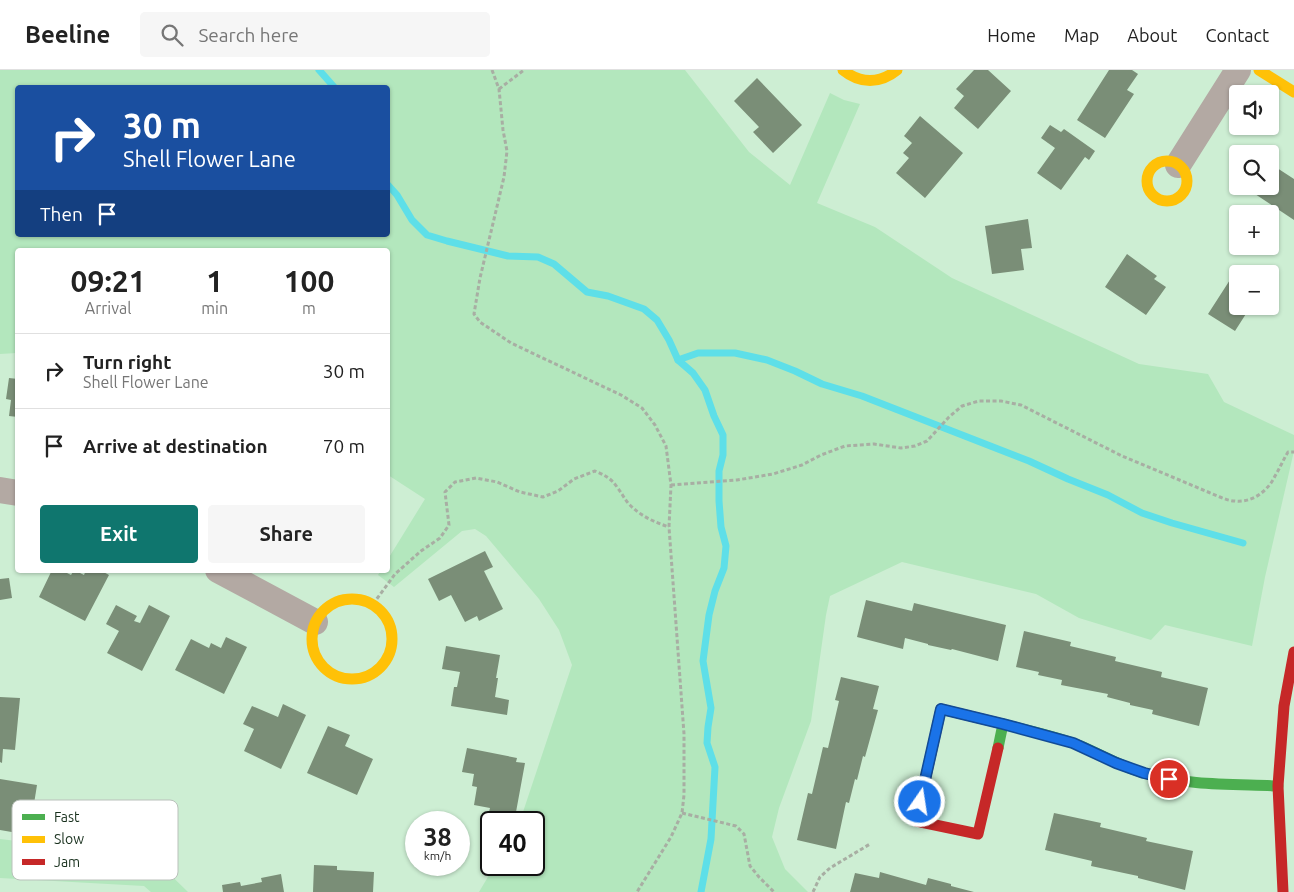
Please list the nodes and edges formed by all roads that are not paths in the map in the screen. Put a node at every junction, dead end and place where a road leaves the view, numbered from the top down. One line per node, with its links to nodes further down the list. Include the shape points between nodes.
1 (843, 70): 2 (street, via 866,81 878,80)
2 (897, 70)
3 (1238, 70): 6 (street)
4 (1258, 70): 5 (street)
5 (1294, 92)
6 (1178, 165)
7 (0, 490): 8 (street)
8 (15, 492)
9 (224, 573): 10 (street)
10 (315, 622): 10 (street, via 311,638 314,653 321,665 341,678 364,678 377,671 391,649 388,621 379,609 361,599 335,602)
11 (1294, 652): 13 (street, via 1284,706)
12 (1003, 724): 12 (street, via 978,834 916,821 941,709); 13 (street, via 1073,743 1116,763 1169,779)
13 (1278, 786): 14 (street)
14 (1283, 892)

